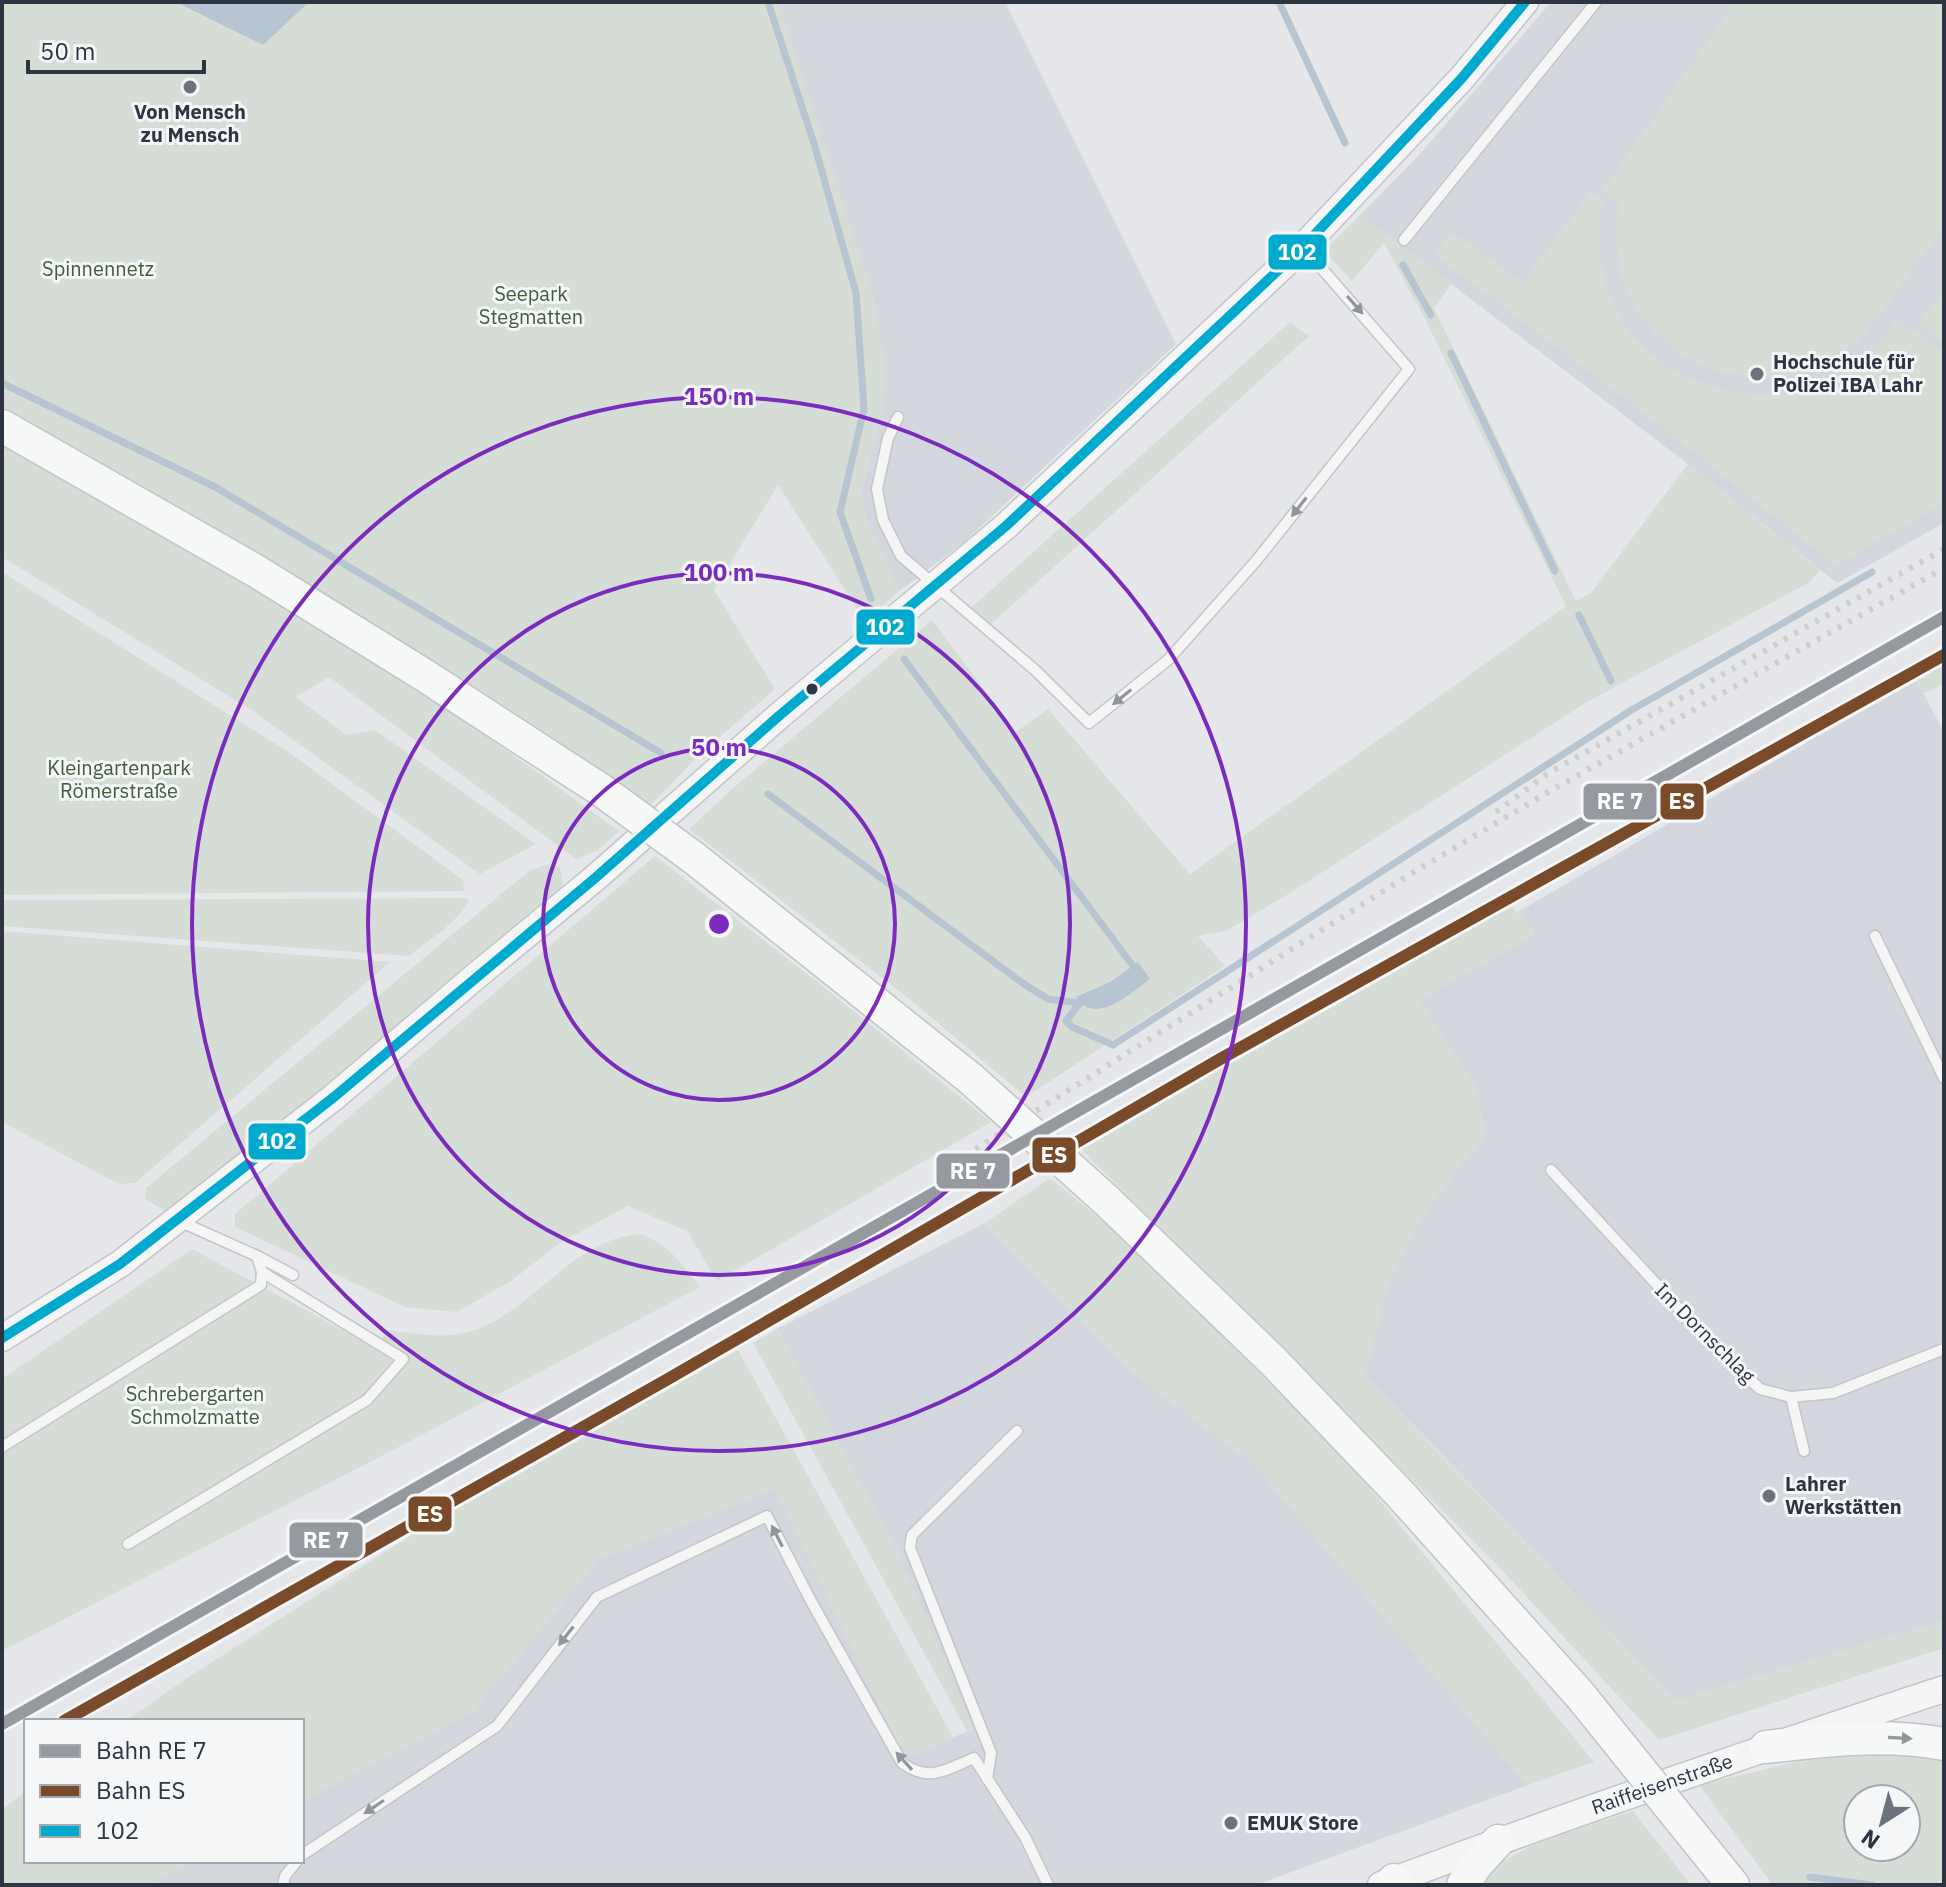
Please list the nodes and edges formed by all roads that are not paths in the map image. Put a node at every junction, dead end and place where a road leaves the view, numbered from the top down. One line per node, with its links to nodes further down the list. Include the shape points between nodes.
1 (1525, 2): 4 (street, via 1462,78)
2 (1596, 2): 3 (lane)
3 (1404, 240)
4 (1303, 247): 7 (street, via 1006,526); 7 (lane, one-way to 7, via 1409,369 1256,561 1168,660 1089,723)
5 (898, 417): 7 (lane, via 877,489 883,520 901,556)
6 (2, 426): 33 (main road, bridge, via 256,571 601,790 971,1079 1273,1361 1402,1496 1580,1695)
7 (935, 584): 11 (street, via 594,879)
8 (1875, 936): 9 (lane)
9 (1944, 1078)
10 (1551, 1170): 17 (lane, Im Dornschlag, via 1709,1341 1760,1389)
11 (178, 1221): 12 (lane); 15 (street)
12 (257, 1256): 13 (lane); 14 (lane)
13 (262, 1272): 19 (lane, via 261,1285); 21 (lane, via 403,1359 367,1400)
14 (293, 1275)
15 (2, 1338)
16 (1944, 1349): 17 (lane, Im Dornschlag, via 1833,1393)
17 (1791, 1397): 20 (lane)
18 (1017, 1431): 25 (lane, via 912,1535 910,1548 991,1753)
19 (2, 1447)
20 (1804, 1451)
21 (128, 1544)
22 (1944, 1689): 24 (street, Raiffeisenstraße)
23 (1944, 1744): 24 (main road, one-way to 23, via 1858,1737)
24 (1766, 1747): 26 (street, Raiffeisenstraße)
25 (987, 1779): 27 (lane, one-way to 27, via 974,1758 935,1774 917,1774 902,1763 767,1516 597,1597 497,1726); 31 (lane, via 1025,1837)
26 (1498, 1841): 29 (street, Raiffeisenstraße); 32 (main road)
27 (304, 1854)
28 (295, 1863): 30 (lane)
29 (1391, 1884)
30 (283, 1885)
31 (1048, 1885)
32 (1463, 1885)
33 (1733, 1885)

